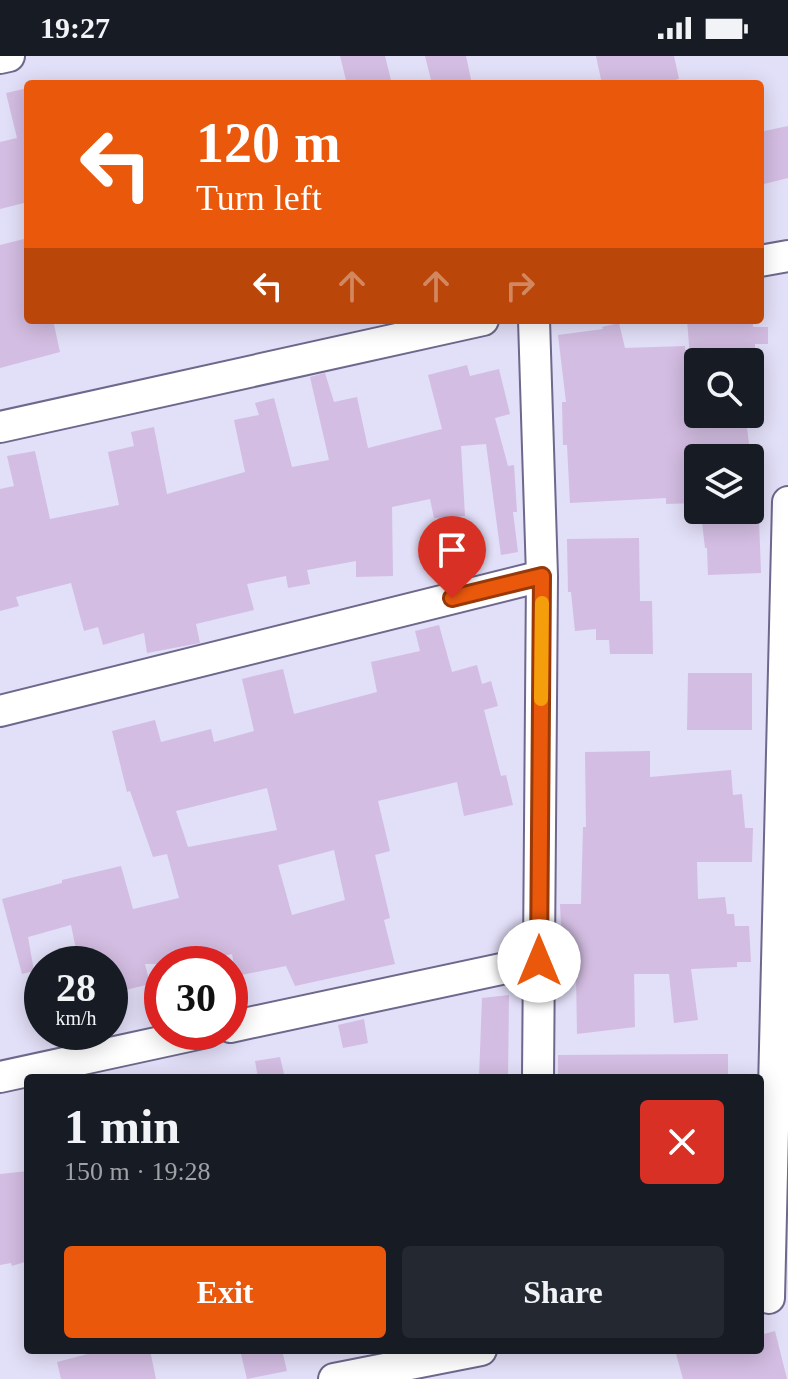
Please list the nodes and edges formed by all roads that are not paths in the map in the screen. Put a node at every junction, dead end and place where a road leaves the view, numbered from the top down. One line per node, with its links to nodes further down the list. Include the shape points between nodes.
1 (9, 56): 2 (street)
2 (0, 58)
3 (788, 256): 4 (street)
4 (764, 260)
5 (465, 324): 7 (street)
6 (534, 324): 9 (street)
7 (0, 427)
8 (788, 502): 16 (street)
9 (542, 576): 10 (street); 11 (street)
10 (0, 711)
11 (539, 961): 12 (street); 14 (street)
12 (248, 1023)
13 (144, 1046): 15 (street)
14 (538, 1074)
15 (0, 1077)
16 (772, 1297)
17 (461, 1354): 18 (street)
18 (334, 1379)

